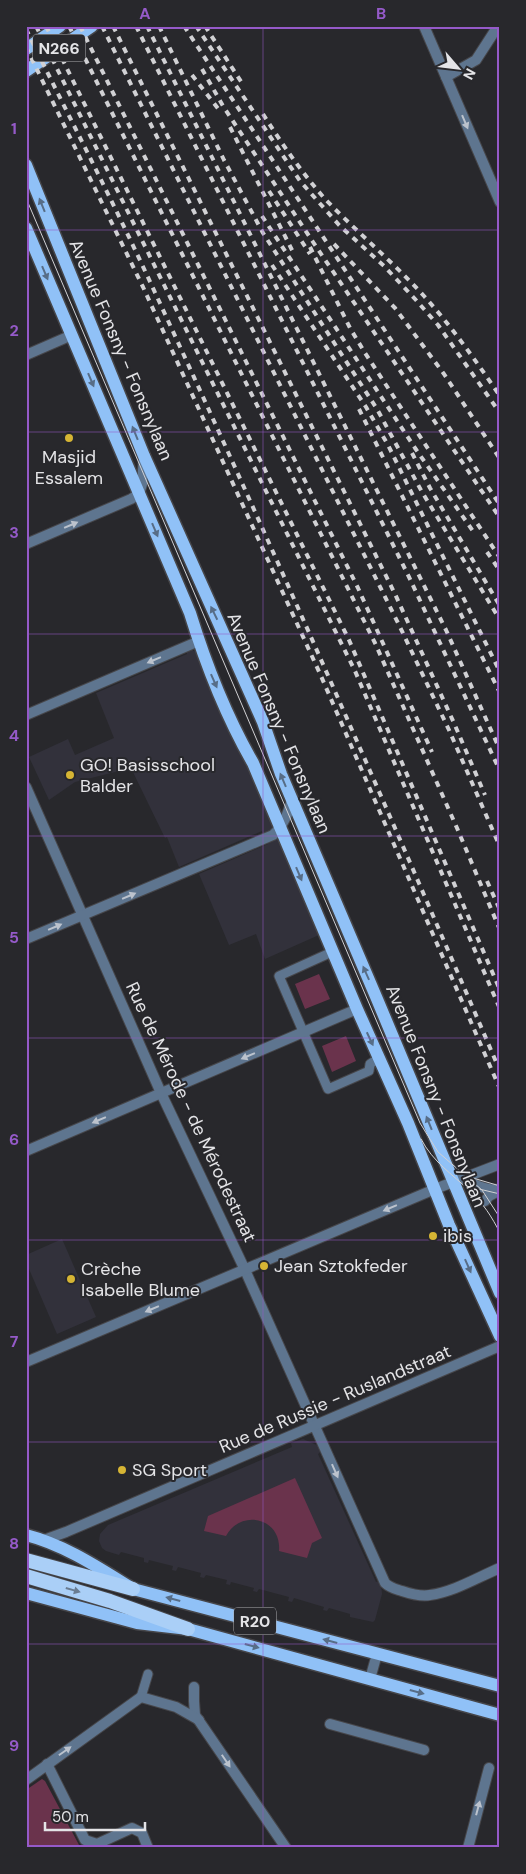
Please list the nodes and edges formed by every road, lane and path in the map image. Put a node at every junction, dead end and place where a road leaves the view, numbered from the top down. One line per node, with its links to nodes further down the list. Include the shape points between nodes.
1 (60, 26): 5 (main road, N266)
2 (92, 26): 6 (main road, N266)
3 (424, 26): 7 (street)
4 (498, 26): 7 (street, via 476,60)
5 (26, 49)
6 (26, 71)
7 (446, 77): 9 (street, one-way to 9)
8 (26, 166): 13 (main road, Avenue Fonsny - Fonsnylaan, one-way to 8)
9 (500, 202)
10 (26, 228): 11 (main road, Avenue Fonsny - Fonsnylaan, one-way to 11)
11 (72, 335): 12 (street); 14 (main road, Avenue Fonsny - Fonsnylaan, one-way to 14)
12 (26, 355)
13 (144, 456): 14 (street); 19 (main road, Avenue Fonsny - Fonsnylaan, one-way to 13, via 255,704)
14 (139, 494): 15 (street, one-way to 14); 16 (main road, Avenue Fonsny - Fonsnylaan, one-way to 16)
15 (26, 544)
16 (199, 641): 17 (street, one-way to 17); 20 (main road, Avenue Fonsny - Fonsnylaan, one-way to 20)
17 (26, 715)
18 (26, 787): 21 (street, Rue de Mérode - de Mérodestraat)
19 (292, 800): 20 (street); 30 (main road, Avenue Fonsny - Fonsnylaan, one-way to 19)
20 (280, 829): 21 (street, one-way to 20, via 270,837); 23 (main road, Avenue Fonsny - Fonsnylaan, one-way to 23)
21 (84, 915): 22 (street, one-way to 21); 27 (street, Rue de Mérode - de Mérodestraat)
22 (26, 939)
23 (332, 952): 24 (main road, Avenue Fonsny - Fonsnylaan); 25 (street, via 278,976)
24 (357, 1009): 25 (street); 31 (main road, Avenue Fonsny - Fonsnylaan, one-way to 31)
25 (303, 1032): 26 (street, via 328,1089 369,1071); 27 (street, one-way to 27)
26 (373, 1062)
27 (162, 1093): 28 (street, one-way to 28); 34 (street, Rue de Mérode - de Mérodestraat)
28 (26, 1151)
29 (500, 1164): 30 (street)
30 (458, 1180): 31 (street); 32 (street); 35 (main road, Avenue Fonsny - Fonsnylaan)
31 (435, 1189): 34 (street, one-way to 34); 36 (main road, Avenue Fonsny - Fonsnylaan, one-way to 36)
32 (500, 1190): 33 (street)
33 (485, 1201)
34 (245, 1270): 38 (street, one-way to 38); 39 (street, Rue de Mérode - de Mérodestraat)
35 (500, 1294)
36 (500, 1336)
37 (500, 1346): 39 (street, Rue de Russie - Ruslandstraat)
38 (26, 1362)
39 (315, 1426): 41 (street, Rue de Russie - Ruslandstraat); 43 (street, Rue de Mérode - de Mérodestraat, one-way to 43, via 389,1587 416,1595 430,1595)
40 (26, 1535): 41 (main road)
41 (44, 1540): 45 (main road, via 82,1558)
42 (26, 1560): 45 (highway, R20)
43 (500, 1568)
44 (26, 1576): 47 (highway, R20, one-way to 47, via 110,1600)
45 (133, 1589): 48 (main road, R20, one-way to 45)
46 (26, 1593): 47 (main road, R20, via 136,1623)
47 (188, 1629): 50 (main road, R20, one-way to 50)
48 (377, 1654): 50 (street); 51 (main road, R20)
49 (148, 1674): 53 (street)
50 (370, 1679): 54 (main road, R20, one-way to 54)
51 (500, 1686)
52 (194, 1688): 55 (street, via 194,1709)
53 (142, 1697): 55 (street, via 176,1707); 58 (street, one-way to 53)
54 (500, 1715)
55 (199, 1720): 62 (street, one-way to 62)
56 (330, 1724): 57 (street)
57 (424, 1750)
58 (47, 1764): 60 (street); 61 (street, via 85,1840 97,1844 132,1828 142,1833)
59 (489, 1768): 63 (street, one-way to 59)
60 (26, 1780)
61 (148, 1848)
62 (286, 1848)
63 (468, 1848)

